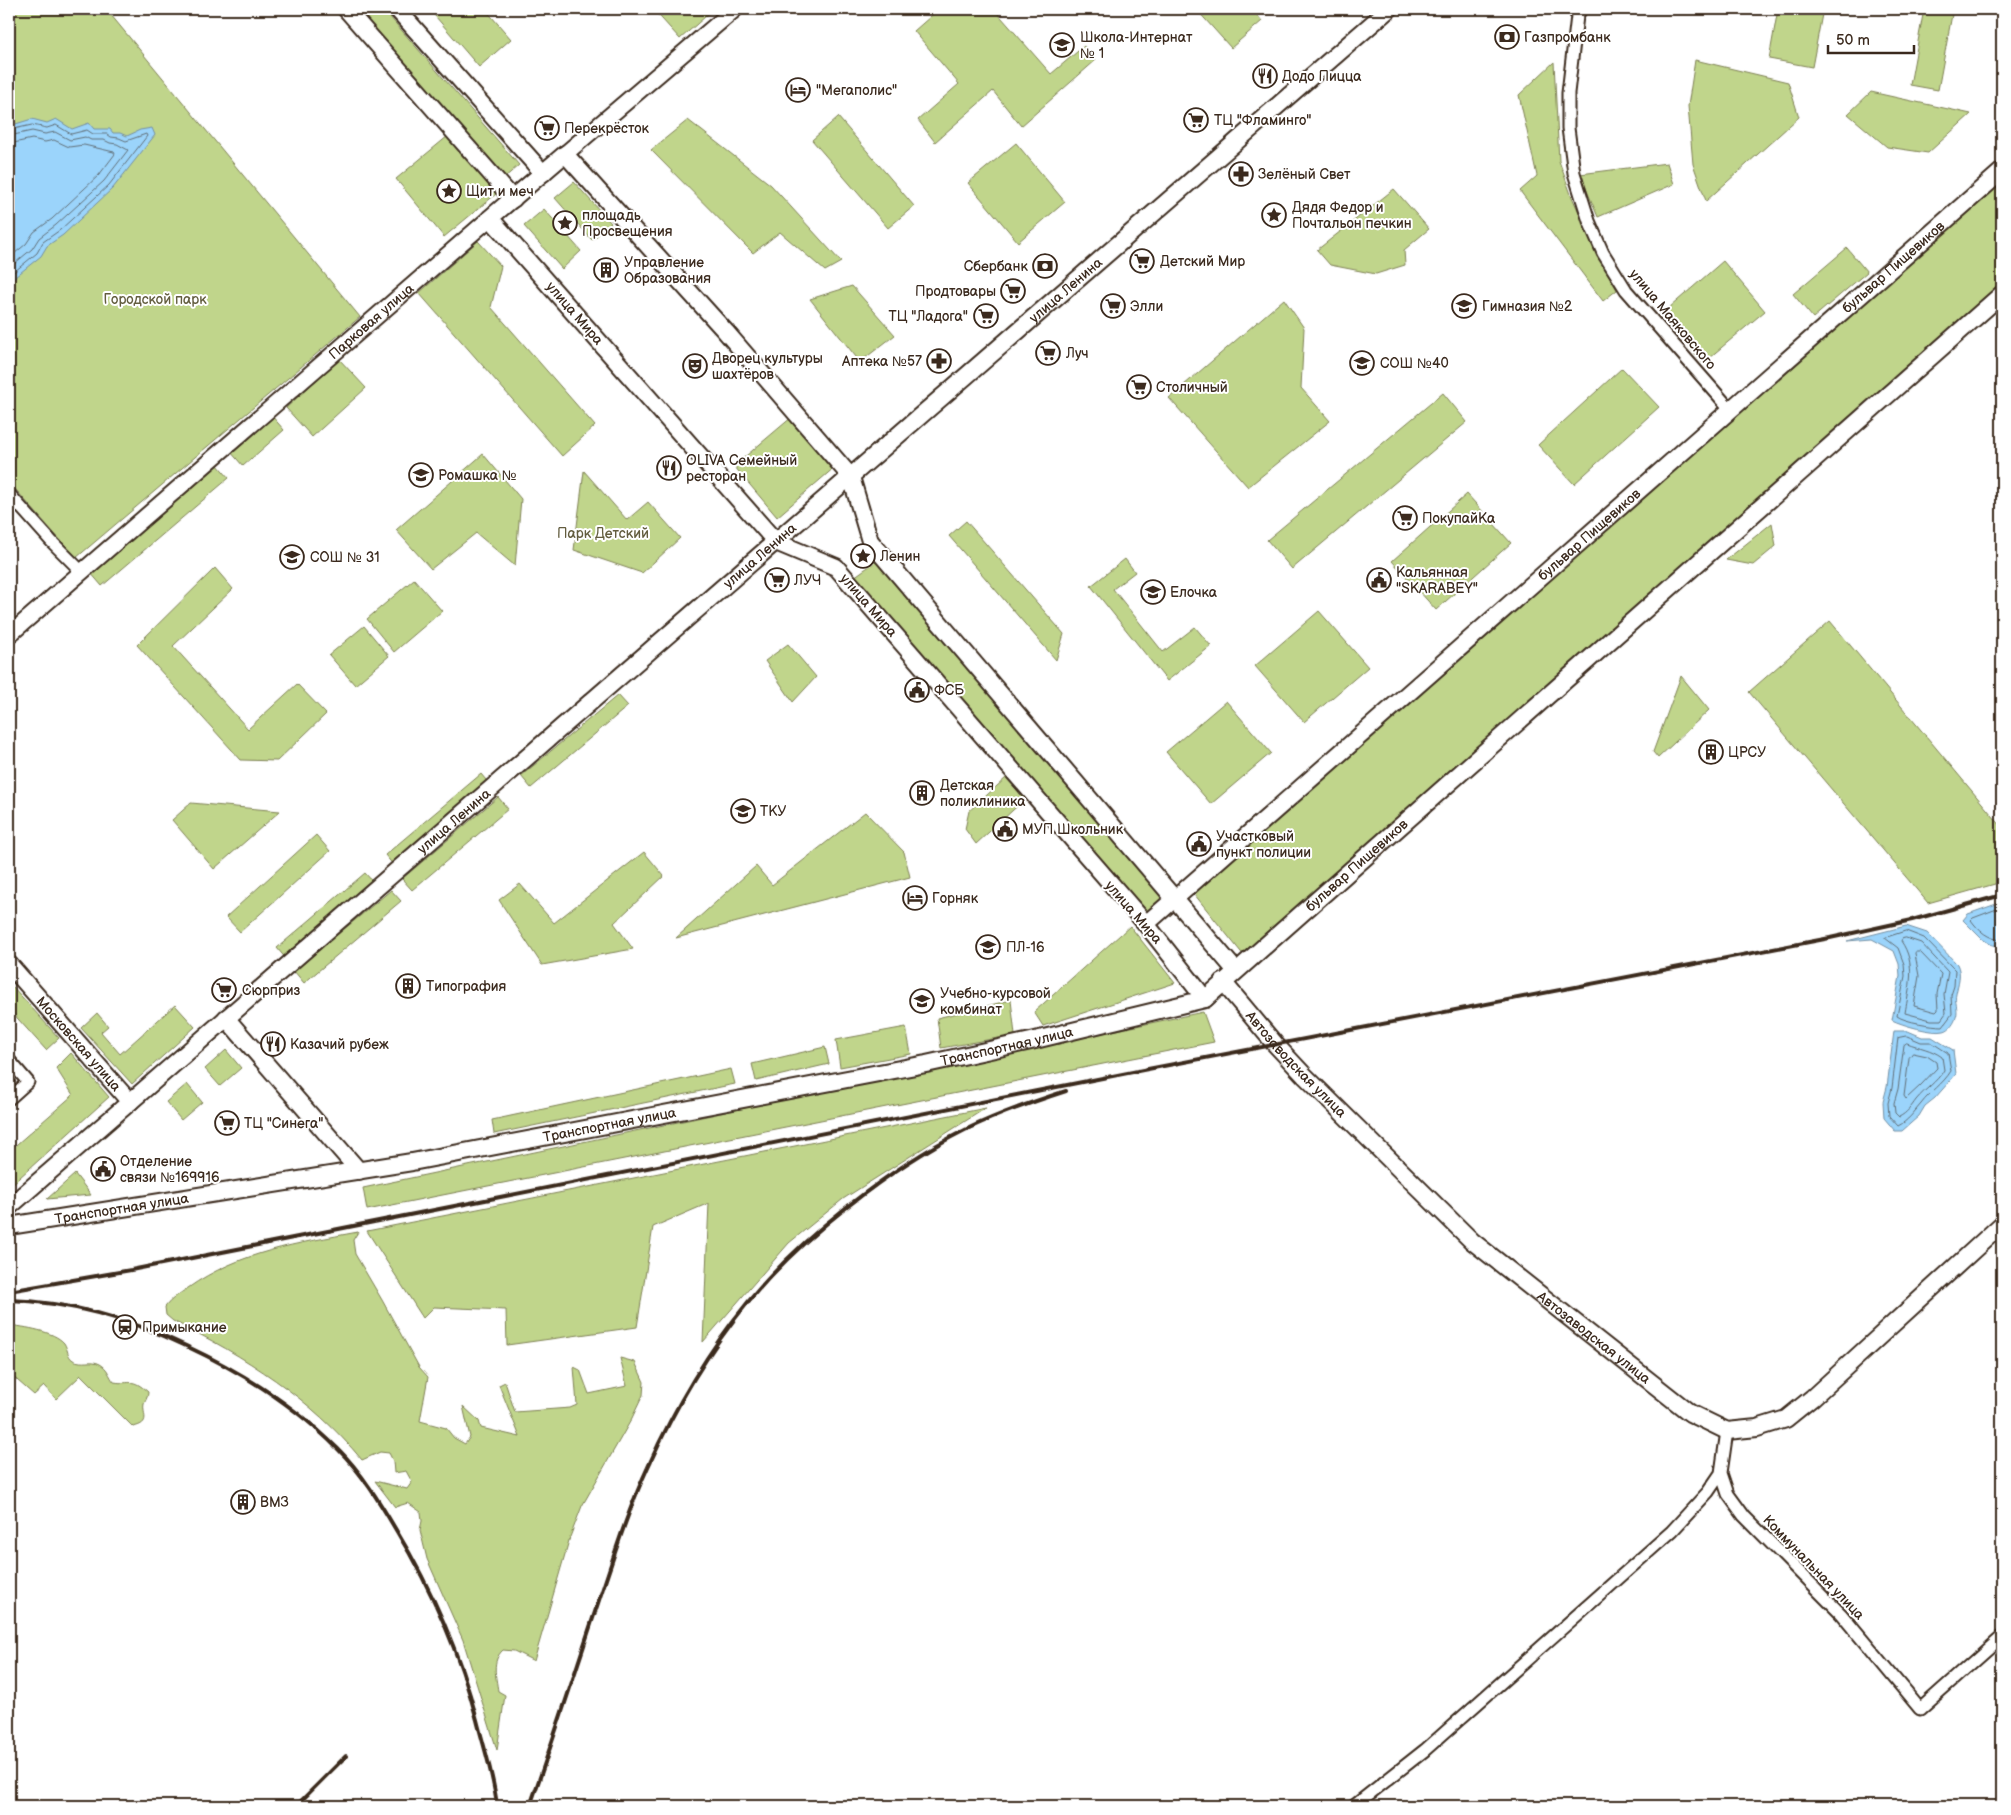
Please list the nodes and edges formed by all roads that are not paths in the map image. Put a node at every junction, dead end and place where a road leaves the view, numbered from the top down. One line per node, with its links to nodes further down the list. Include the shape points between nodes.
1 (346, 9): 9 (main road)
2 (397, 9): 8 (main road)
3 (735, 9): 6 (street, Парковая улица)
4 (1389, 9): 13 (main road, улица Ленина)
5 (1581, 9): 12 (street, улица Маяковского, via 1577,16 1568,128 1574,172 1589,221 1603,253 1626,290)
6 (566, 154): 8 (main road, Парковая улица); 13 (main road)
7 (2002, 171): 12 (main road, бульвар Пищевиков)
8 (543, 173): 9 (main road, Парковая улица)
9 (513, 199): 10 (main road, Парковая улица)
10 (490, 218): 15 (main road, улица Мира); 16 (street, Парковая улица)
11 (2002, 294): 21 (main road, бульвар Пищевиков)
12 (1731, 410): 18 (main road, бульвар Пищевиков)
13 (851, 477): 15 (main road, улица Ленина); 18 (main road, via 870,541)
14 (9, 494): 16 (street)
15 (776, 542): 19 (main road, улица Мира, via 836,567); 24 (main road, улица Ленина)
16 (82, 572): 17 (street, Парковая улица)
17 (9, 635)
18 (1175, 897): 19 (main road, бульвар Пищевиков); 21 (main road)
19 (1146, 924): 23 (main road, улица Мира)
20 (9, 964): 27 (main road, Московская улица)
21 (1236, 970): 22 (main road, бульвар Пищевиков)
22 (1224, 982): 23 (main road, бульвар Пищевиков); 32 (main road, Автозаводская улица, via 1304,1075 1472,1241 1690,1413)
23 (1205, 999): 28 (main road, Транспортная улица, via 926,1064)
24 (226, 1018): 27 (main road, улица Ленина); 28 (main road)
25 (9, 1060): 26 (street, via 28,1082)
26 (9, 1099)
27 (130, 1102): 29 (main road, улица Ленина)
28 (359, 1170): 31 (main road, Транспортная улица)
29 (9, 1207)
30 (2002, 1224): 32 (main road, via 1786,1420)
31 (9, 1226)
32 (1728, 1431): 33 (street)
33 (1721, 1474): 34 (street, Коммунальная улица, via 1728,1494 1744,1516 1841,1614 1920,1709); 35 (street, via 1672,1531 1425,1750)
34 (2002, 1636)
35 (1354, 1806)

